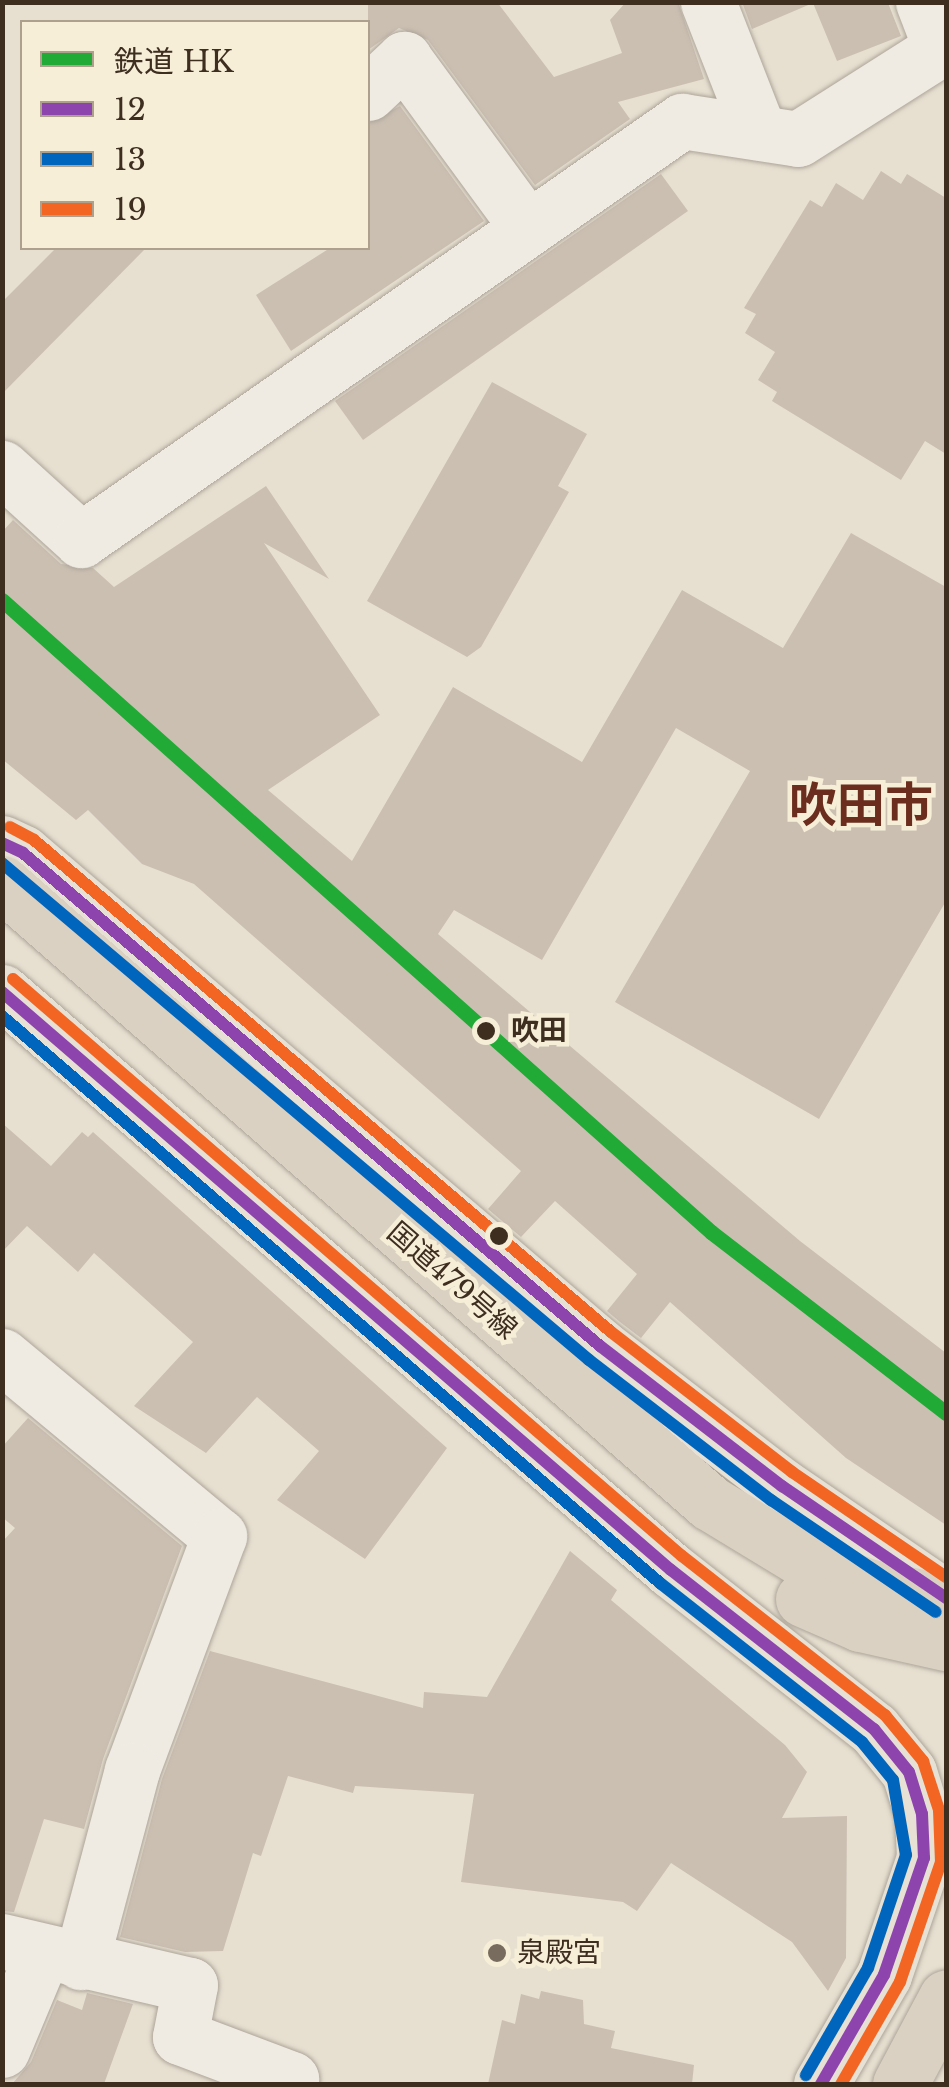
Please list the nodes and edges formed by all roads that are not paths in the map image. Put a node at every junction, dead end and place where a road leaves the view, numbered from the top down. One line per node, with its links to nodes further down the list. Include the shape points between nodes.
1 (708, 2): 4 (street)
2 (936, 32): 4 (street, via 798,139)
3 (370, 91): 5 (street, via 404,59)
4 (759, 132): 5 (street, via 682,120)
5 (527, 226): 6 (street, via 82,540)
6 (2, 468)
7 (2, 844): 11 (main road, via 23,853)
8 (2, 882): 11 (highway, 国道479号線)
9 (2, 928): 11 (highway, 国道479号線, via 28,938)
10 (2, 992): 19 (main road, via 671,1570 874,1730 909,1772 922,1814 924,1858 884,1975)
11 (455, 1276): 13 (main road, via 600,1346 782,1486); 13 (highway, 国道479号線, via 710,1503 759,1535 868,1586); 14 (highway, 国道479号線, via 689,1525 747,1566 860,1624)
12 (2, 1356): 15 (street, via 219,1536 132,1770)
13 (946, 1600)
14 (946, 1643)
15 (42, 1952): 17 (street); 18 (street, via 190,1985 180,2037)
16 (946, 1998): 20 (highway)
17 (2, 2050)
18 (289, 2084)
19 (822, 2084)
20 (900, 2084)

